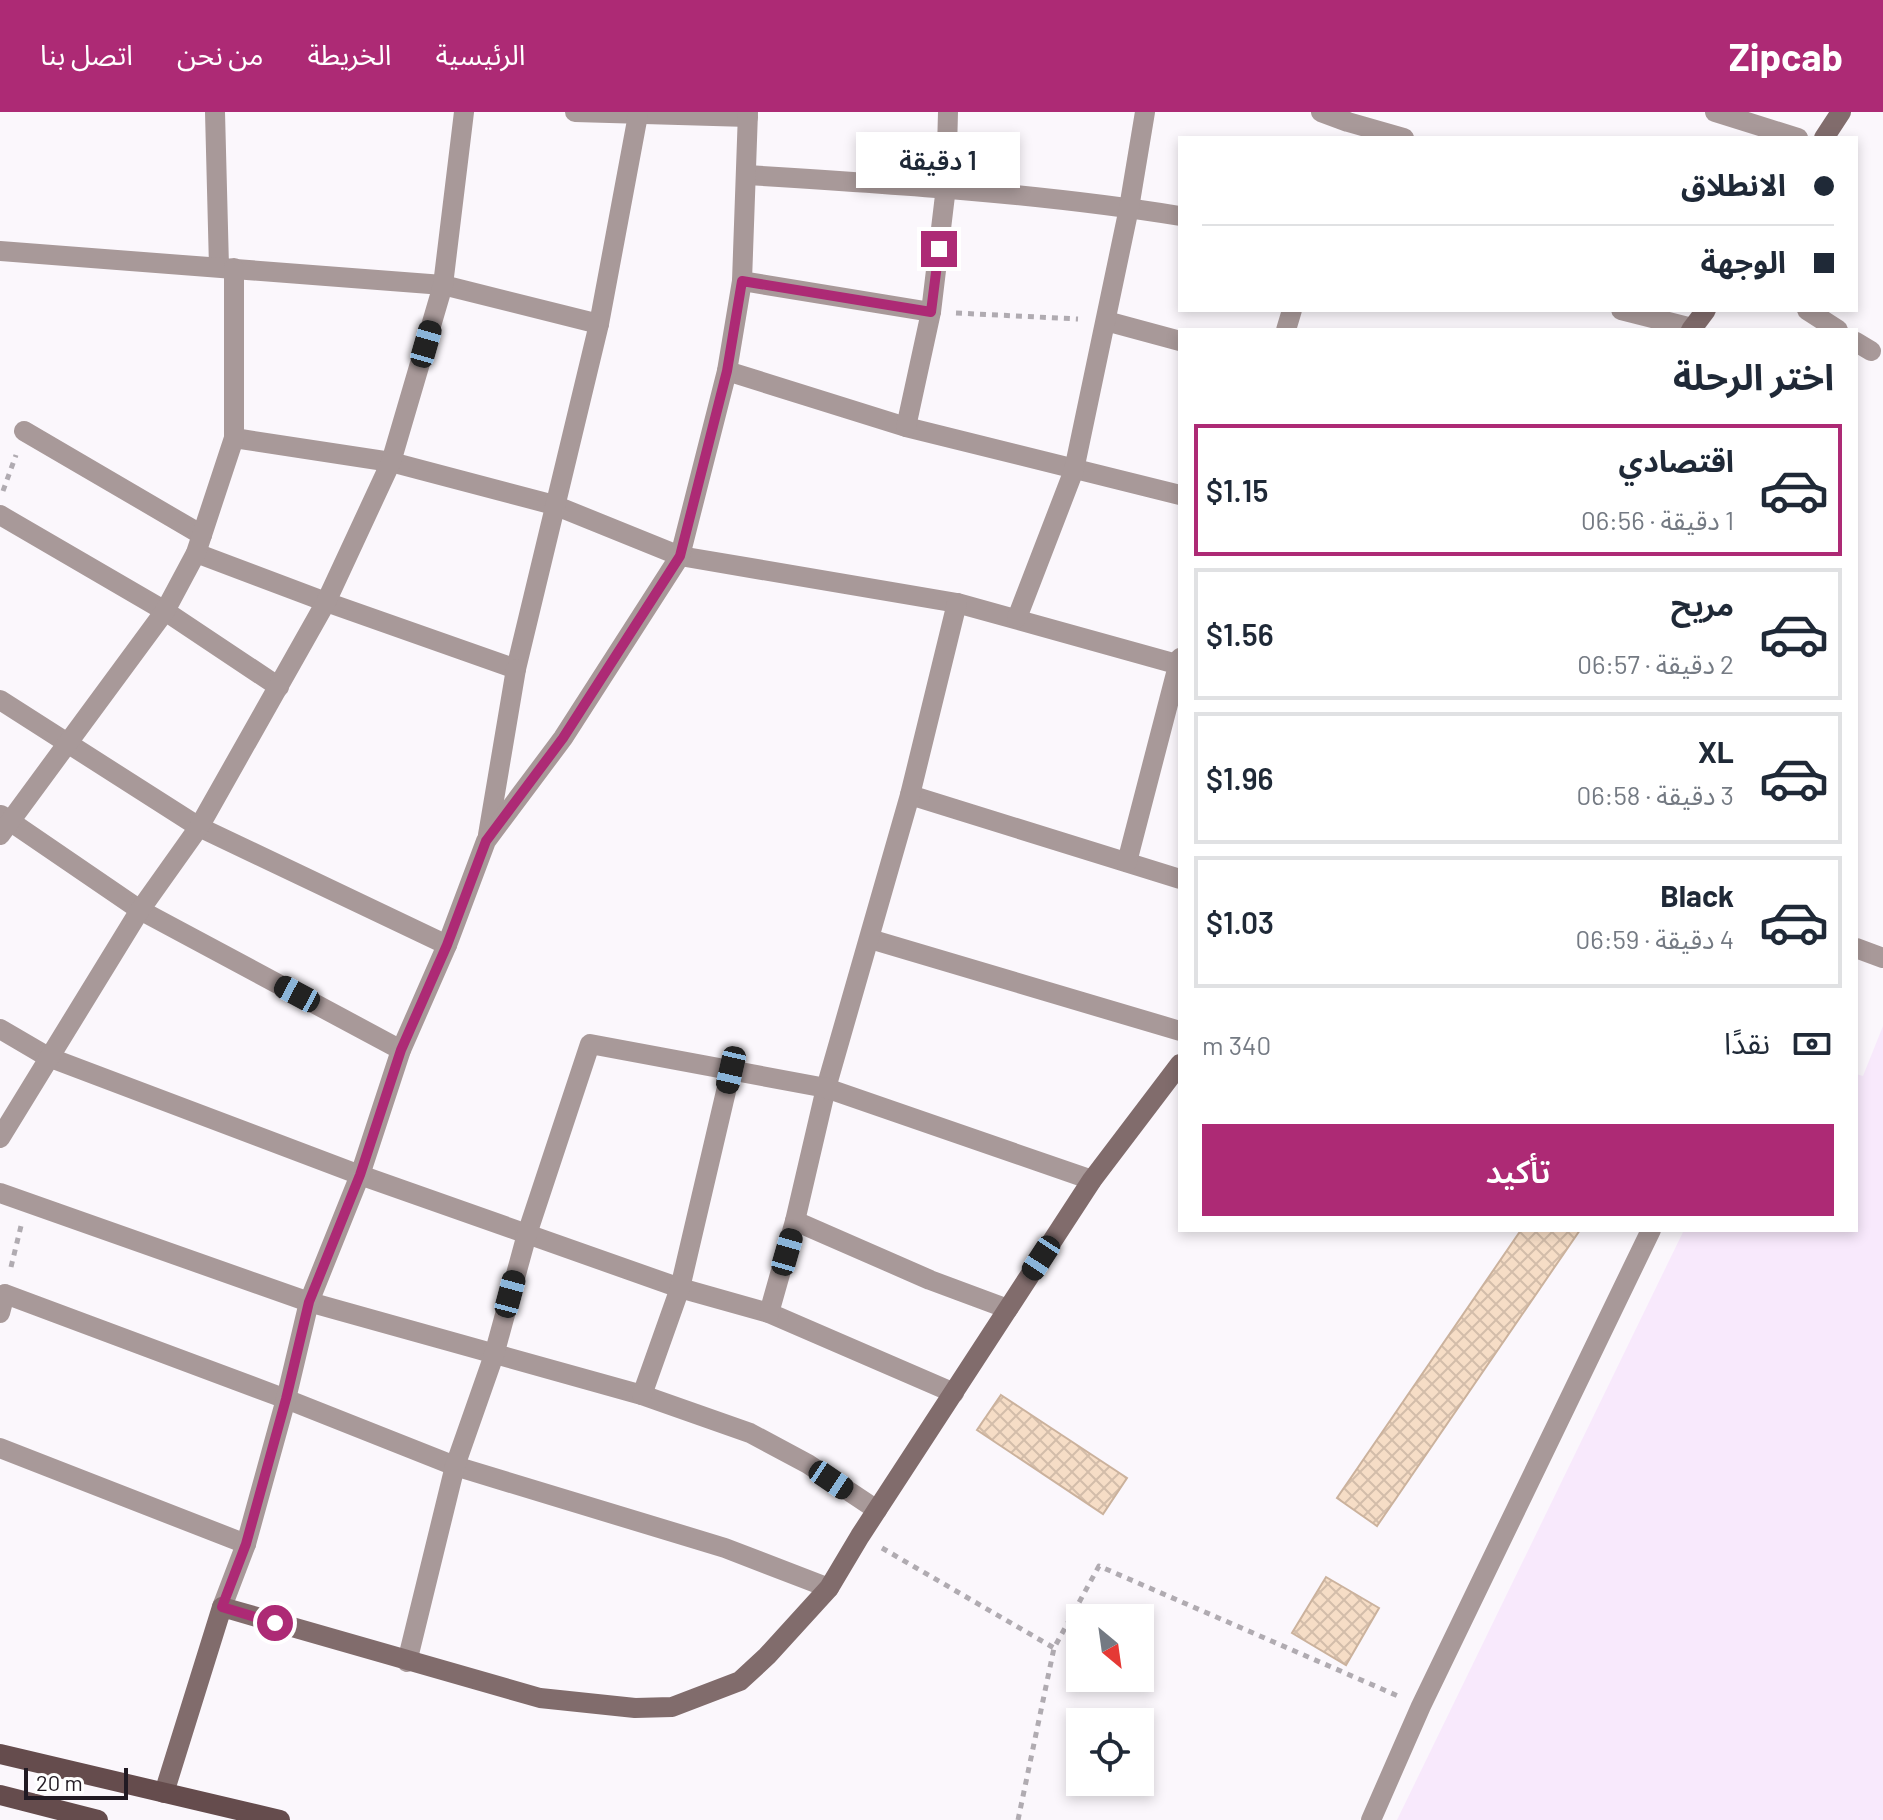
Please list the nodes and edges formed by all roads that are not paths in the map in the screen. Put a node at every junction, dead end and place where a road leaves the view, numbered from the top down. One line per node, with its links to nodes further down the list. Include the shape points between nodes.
1 (215, 112): 20 (street)
2 (464, 112): 22 (street)
3 (575, 112): 10 (street)
4 (948, 112): 16 (street)
5 (1145, 112): 17 (street)
6 (1321, 112): 11 (street)
7 (1715, 112): 13 (street)
8 (1841, 112): 14 (street)
9 (748, 114): 10 (street); 15 (street)
10 (638, 115): 27 (street)
11 (1348, 124): 12 (street)
12 (1396, 136)
13 (1792, 136)
14 (1825, 136)
15 (747, 175): 16 (street); 21 (street)
16 (946, 187): 17 (street); 23 (street)
17 (1129, 208): 18 (street); 26 (street)
18 (1178, 216)
19 (1, 255): 20 (street)
20 (226, 267): 22 (street); 34 (street)
21 (742, 281): 23 (street); 31 (street)
22 (443, 285): 27 (street); 35 (street)
23 (931, 312): 32 (street)
24 (1628, 312): 28 (street)
25 (1810, 312): 29 (street)
26 (1106, 321): 30 (street); 36 (street)
27 (599, 324): 38 (street)
28 (1688, 328)
29 (1835, 328)
30 (1178, 340)
31 (727, 371): 32 (street); 41 (street)
32 (906, 427): 36 (street)
33 (24, 431): 40 (street)
34 (234, 438): 35 (street); 40 (street)
35 (391, 462): 38 (street); 42 (street)
36 (1074, 470): 37 (street); 45 (street)
37 (1178, 495)
38 (554, 505): 41 (street); 48 (street)
39 (0, 515): 44 (street)
40 (199, 544): 42 (street); 44 (street)
41 (680, 556): 43 (street); 55 (street, via 563,738)
42 (326, 602): 48 (street); 49 (street)
43 (957, 603): 45 (street); 52 (street)
44 (165, 611): 49 (street); 51 (street)
45 (1017, 618): 46 (street)
46 (1178, 662)
47 (1178, 666): 56 (street)
48 (516, 669): 55 (street)
49 (279, 687): 54 (street)
50 (0, 700): 51 (street)
51 (68, 743): 53 (street); 54 (street)
52 (910, 795): 56 (street); 59 (street)
53 (4, 824): 58 (street)
54 (199, 827): 58 (street); 60 (street)
55 (486, 841): 60 (street)
56 (1127, 862): 57 (street)
57 (1178, 878)
58 (140, 910): 65 (street); 66 (street)
59 (870, 939): 64 (street); 69 (street)
60 (447, 945): 65 (street)
61 (1858, 949): 62 (street)
62 (1883, 958)
63 (0, 1029): 66 (street)
64 (1178, 1030)
65 (401, 1050): 71 (street)
66 (48, 1057): 70 (street); 71 (street)
67 (1178, 1067): 72 (street)
68 (731, 1070): 69 (street); 76 (street, via 590,1044); 77 (street)
69 (826, 1088): 72 (street); 74 (street)
70 (0, 1138)
71 (360, 1175): 76 (street); 78 (street)
72 (1092, 1180): 80 (street)
73 (0, 1193): 78 (street)
74 (795, 1221): 80 (street); 81 (street)
75 (1650, 1232): 98 (street)
76 (527, 1234): 77 (street); 82 (street)
77 (680, 1288): 81 (street); 84 (street)
78 (309, 1302): 82 (street); 85 (street)
79 (2, 1304): 85 (street)
80 (1008, 1309): 83 (street)
81 (769, 1313): 83 (street)
82 (494, 1355): 84 (street); 87 (street)
83 (954, 1393): 88 (street)
84 (642, 1395): 88 (street, via 750,1433)
85 (286, 1399): 87 (street); 89 (street)
86 (0, 1448): 89 (street)
87 (455, 1466): 90 (street, via 725,1548); 92 (street)
88 (877, 1510): 90 (street)
89 (246, 1544): 91 (street)
90 (829, 1588): 92 (street, via 740,1681 672,1707 540,1698)
91 (222, 1607): 92 (street); 94 (street)
92 (407, 1662)
93 (0, 1754): 94 (main road)
94 (164, 1793): 97 (main road)
95 (0, 1795): 96 (main road)
96 (98, 1820)
97 (280, 1820)
98 (1371, 1820)

